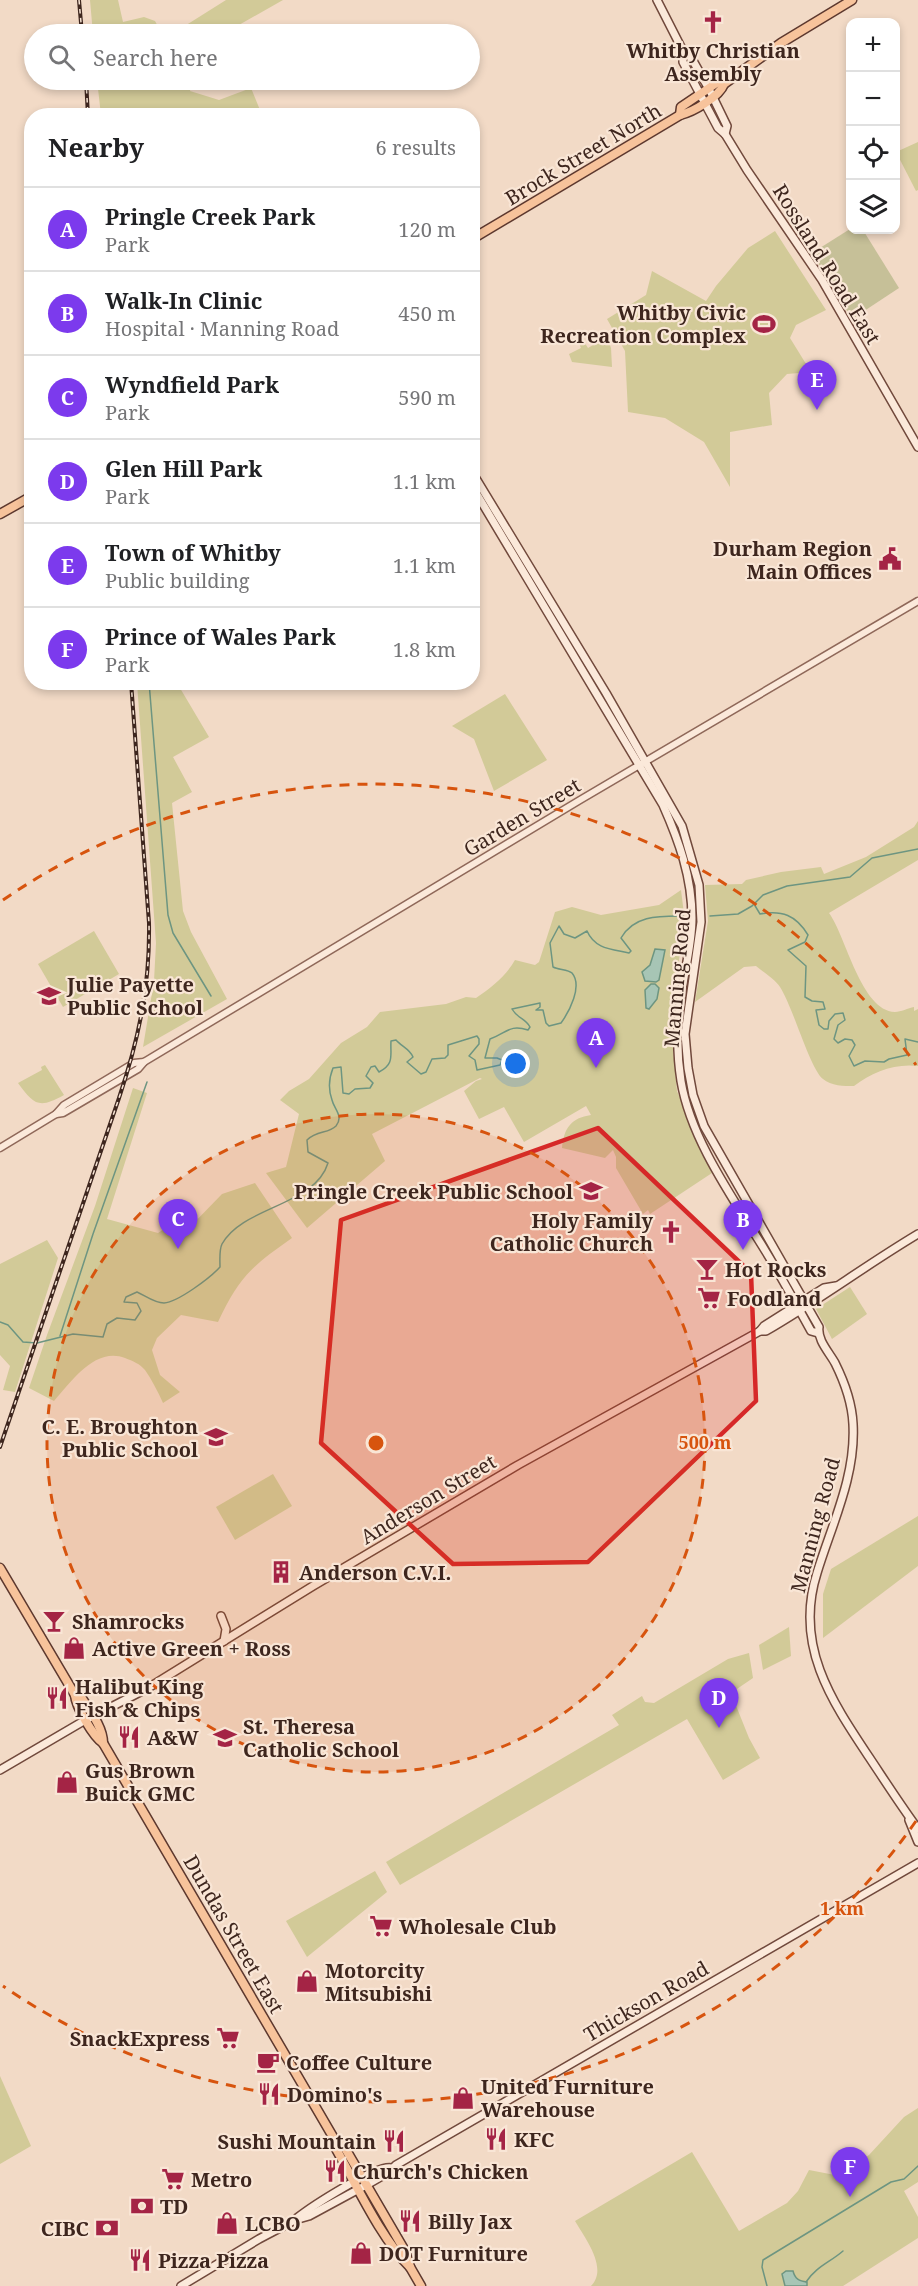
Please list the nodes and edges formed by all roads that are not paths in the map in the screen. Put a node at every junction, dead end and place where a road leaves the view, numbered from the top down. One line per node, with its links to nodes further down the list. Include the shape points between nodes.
1 (657, 0): 3 (main road)
2 (852, 0): 4 (main road, Brock Street North, via 781,43 722,89)
3 (682, 51): 4 (main road, via 692,59); 5 (main road, Rossland Road East, via 683,62)
4 (711, 93): 5 (main road, Brock Street North); 6 (main road, via 727,126)
5 (702, 98): 6 (main road, Rossland Road East); 7 (main road, Brock Street North, via 686,114)
6 (725, 134): 8 (main road, Rossland Road East, via 822,280)
7 (480, 234)
8 (918, 447)
9 (480, 486): 14 (main road, Manning Road)
10 (480, 499): 14 (main road, Manning Road)
11 (24, 500): 12 (main road)
12 (0, 514)
13 (918, 601): 14 (street, Garden Street)
14 (642, 764): 15 (street, Garden Street); 21 (main road, Manning Road, via 682,826 699,885 701,922 685,1034 693,1095 704,1126); 22 (main road, Manning Road, via 678,837 689,878 691,930 678,1033 686,1102 716,1168)
15 (144, 1062): 16 (street, Garden Street, via 134,1063); 17 (street, Garden Street)
16 (80, 1095): 17 (street); 18 (street, Garden Street)
17 (76, 1106): 18 (street, Garden Street)
18 (56, 1114): 19 (street, Garden Street)
19 (0, 1148)
20 (918, 1234): 21 (main road, Anderson Street, via 836,1286 824,1288)
21 (806, 1304): 22 (main road, Anderson Street); 23 (main road, Manning Road, via 819,1327)
22 (798, 1308): 23 (main road, Manning Road, via 811,1331); 26 (main road, Anderson Street, via 518,1465)
23 (818, 1334): 29 (main road, Manning Road, via 836,1364 853,1423 852,1457 844,1491 816,1576 811,1636 821,1676 837,1709)
24 (0, 1568): 27 (main road, Dundas Street East, via 75,1695 81,1697)
25 (221, 1616): 26 (main road)
26 (224, 1641): 27 (main road, Anderson Street)
27 (90, 1718): 28 (main road, Anderson Street); 33 (main road, Dundas Street East, via 97,1739 103,1743 336,2142 335,2147)
28 (0, 1770)
29 (908, 1815): 30 (main road, Manning Road); 31 (main road, Manning Road)
30 (918, 1829)
31 (918, 1842)
32 (918, 1863): 33 (main road, Thickson Road, via 388,2172)
33 (361, 2184): 34 (main road, Thickson Road, via 312,2206 295,2220); 35 (main road, Dundas Street East, via 398,2255)
34 (181, 2286)
35 (421, 2286)

